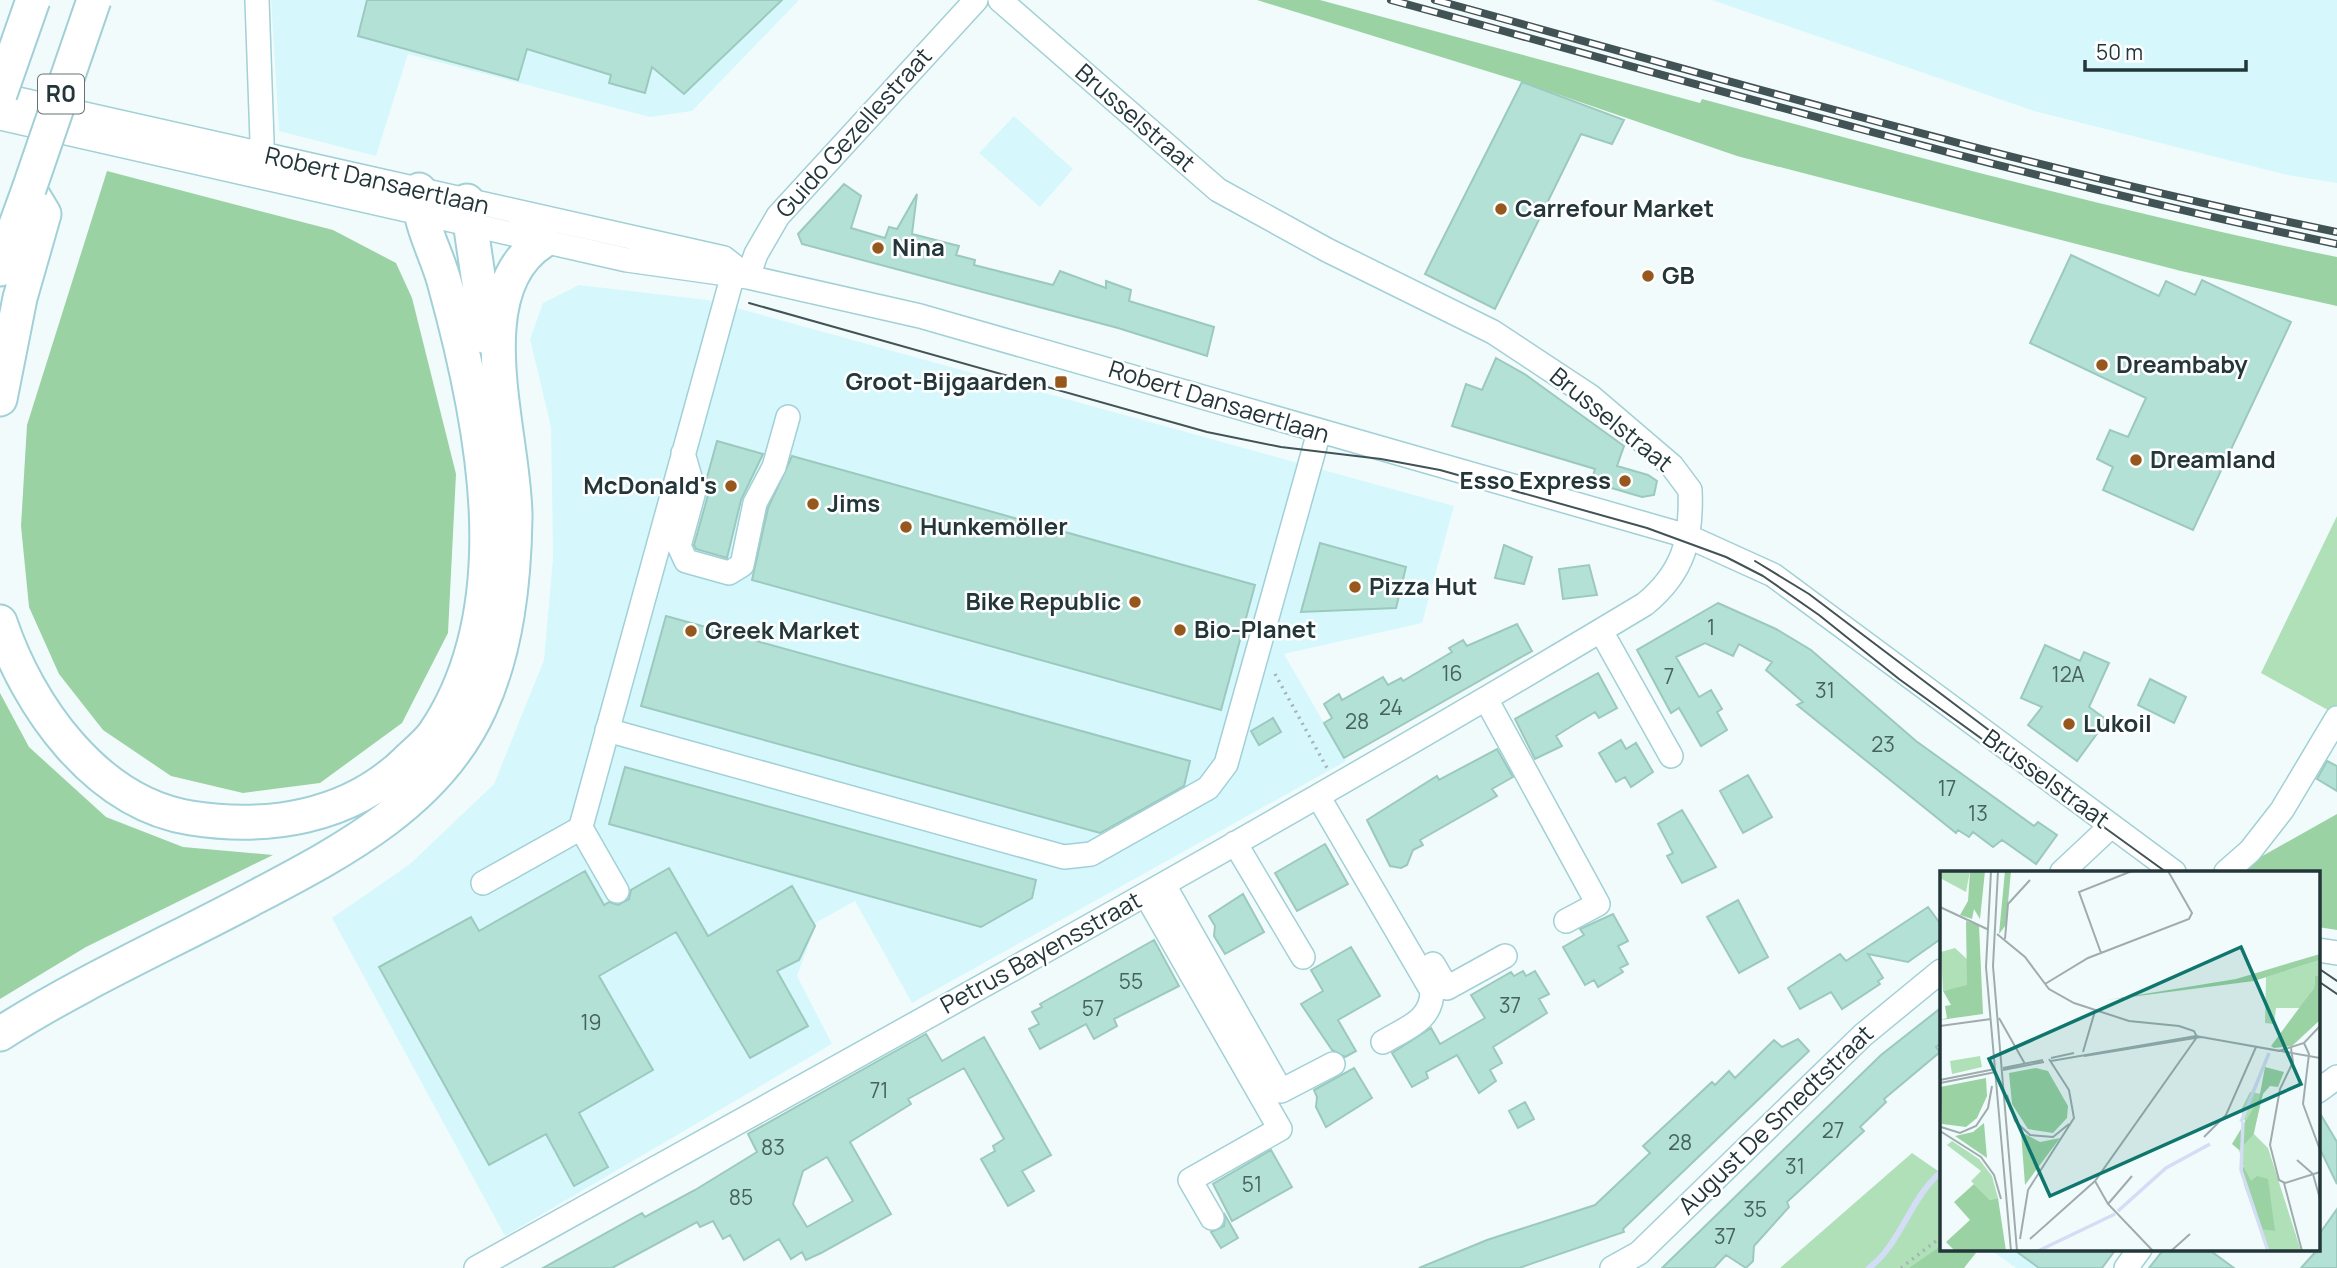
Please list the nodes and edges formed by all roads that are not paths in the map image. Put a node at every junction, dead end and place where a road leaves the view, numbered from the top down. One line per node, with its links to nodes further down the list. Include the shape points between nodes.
1 (33, 0): 6 (highway, R0, bridge)
2 (94, 0): 10 (highway, R0, bridge)
3 (257, 0): 8 (street)
4 (976, 0): 15 (street, Guido Gezellestraat, via 778,216 756,254)
5 (1000, 0): 21 (street, Brusselstraat, via 1218,190 1493,332 1590,396 1672,466 1690,490)
6 (0, 94): 8 (street, Robert Dansaertlaan)
7 (0, 118): 9 (street, Robert Dansaertlaan)
8 (265, 156): 9 (street); 11 (street, Robert Dansaertlaan)
9 (262, 179): 11 (street, Robert Dansaertlaan)
10 (29, 189): 14 (highway, R0); 17 (highway, via 44,214 20,298)
11 (419, 202): 12 (street, Robert Dansaertlaan); 22 (highway, via 444,280 477,429 486,499 487,561 481,615 455,697 432,737 397,771 364,794 324,811 265,823 228,824 182,817 139,799 96,771 56,730 30,692)
12 (469, 213): 13 (street, Robert Dansaertlaan); 15 (street, Robert Dansaertlaan, via 724,258); 16 (highway, via 487,338)
13 (543, 241): 15 (street, Robert Dansaertlaan, via 627,260); 16 (highway, via 512,273 499,313)
14 (0, 269)
15 (738, 273): 19 (street, Robert Dansaertlaan, via 920,316); 20 (street, Guido Gezellestraat)
16 (500, 372): 42 (highway, via 515,516 510,594 498,662 480,708 455,751 420,791 379,827)
17 (0, 399)
18 (788, 417): 20 (street, via 774,467 755,503 742,565 729,573 686,561 678,546 694,491)
19 (1319, 432): 21 (street, Robert Dansaertlaan); 26 (street, via 1226,764 1208,788 1091,854 1064,857)
20 (683, 453): 26 (street, Guido Gezellestraat)
21 (1687, 536): 23 (street, Petrus Bayensstraat, via 1679,566 1666,587); 29 (street, Brusselstraat, via 1773,575)
22 (0, 622)
23 (1601, 631): 24 (street, Petrus Bayensstraat); 27 (street)
24 (1486, 699): 28 (street, Petrus Bayensstraat); 38 (street, via 1598,904)
25 (2337, 718): 34 (street, via 2282,810)
26 (607, 730): 30 (street, Guido Gezellestraat)
27 (1671, 756)
28 (1326, 786): 31 (street, Petrus Bayensstraat); 39 (street, via 1447,988); 43 (street, via 1432,991 1426,1017)
29 (2110, 827): 32 (street); 33 (street, Brusselstraat)
30 (580, 829): 35 (street); 37 (street)
31 (1235, 843): 36 (street, Petrus Bayensstraat); 40 (street)
32 (2064, 871)
33 (2171, 871)
34 (2228, 871)
35 (483, 883)
36 (1155, 890): 44 (street, via 1281,1091); 47 (street, via 1280,1129 1190,1180); 49 (street, Petrus Bayensstraat)
37 (617, 891)
38 (1566, 921)
39 (1505, 956)
40 (1303, 957)
41 (1940, 972): 50 (street, August De Smedtstraat, via 1863,1035 1639,1253)
42 (0, 1034)
43 (1383, 1042)
44 (1333, 1064)
45 (2337, 1077): 46 (street)
46 (2320, 1090)
47 (1212, 1218)
48 (2139, 1250): 51 (street)
49 (476, 1268)
50 (1612, 1268)
51 (2126, 1268)

